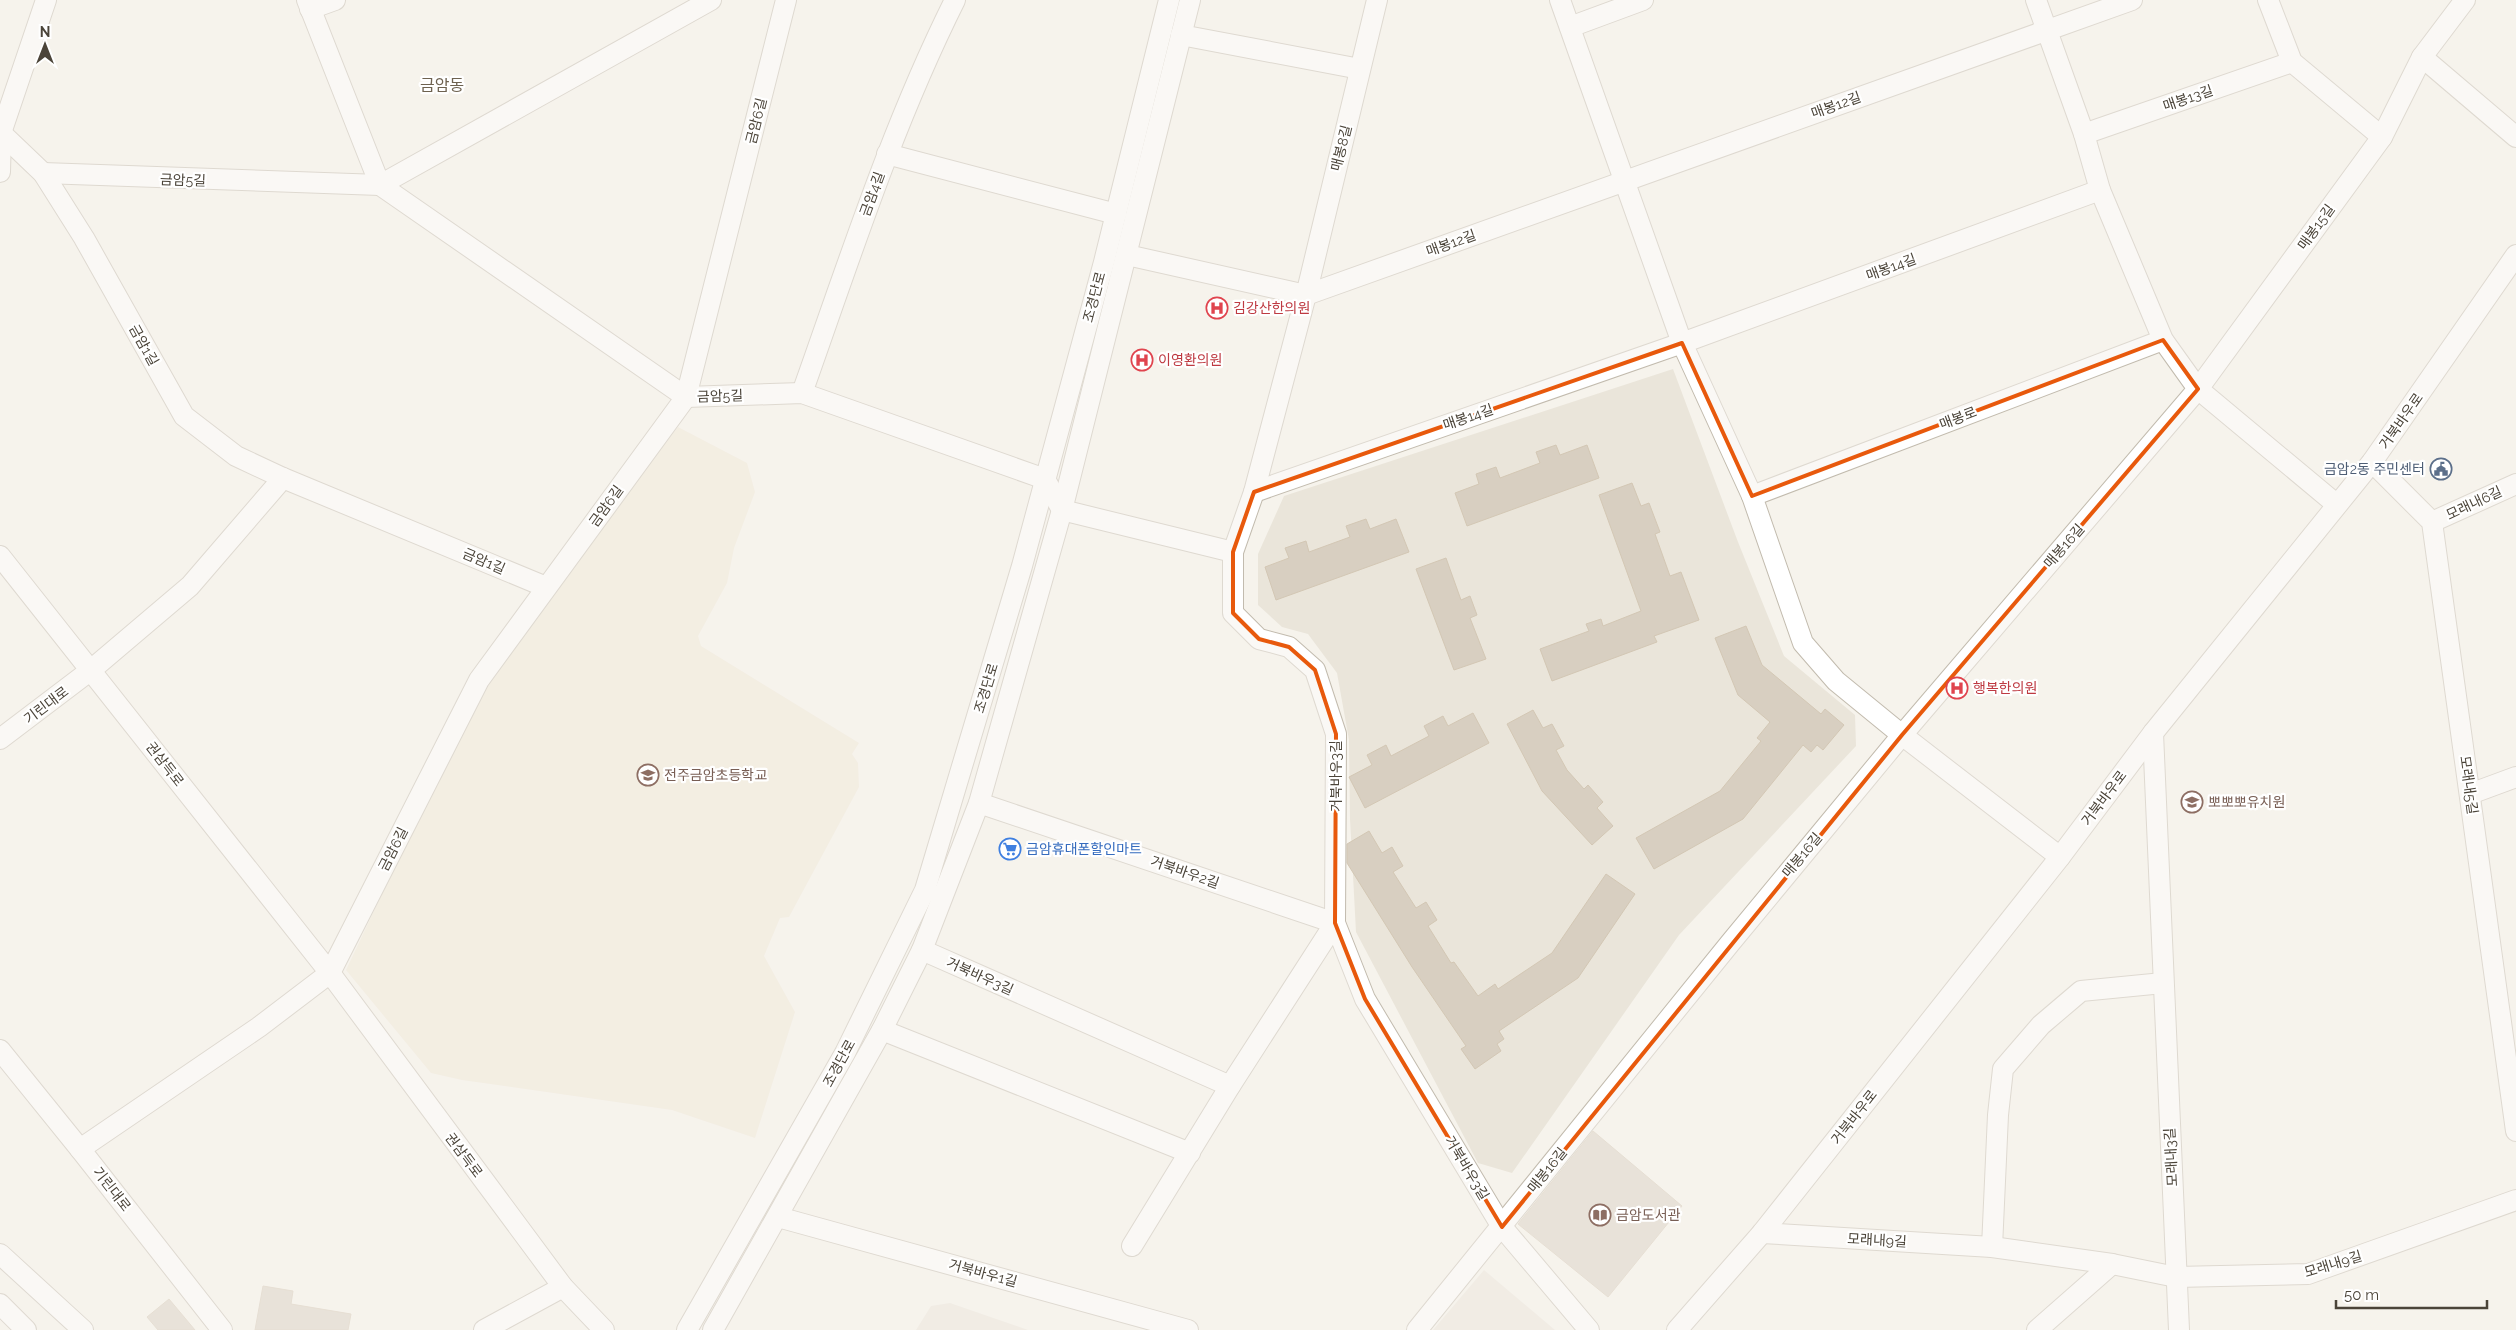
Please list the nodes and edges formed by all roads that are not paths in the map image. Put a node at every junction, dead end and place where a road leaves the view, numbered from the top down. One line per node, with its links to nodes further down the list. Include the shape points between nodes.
1 (46, 0): 22 (street)
2 (335, 0): 15 (street)
3 (711, 0): 30 (street)
4 (786, 0): 40 (street, 금암6길)
5 (955, 0): 26 (street, 금암4길)
6 (1169, 0): 32 (street, 조경단로)
7 (1190, 0): 18 (street, 조경단로)
8 (1376, 0): 21 (street, 매봉8길)
9 (1560, 0): 16 (street)
10 (1643, 0): 16 (street)
11 (2036, 0): 17 (street)
12 (2132, 0): 17 (street, 매봉12길)
13 (2268, 0): 20 (street)
14 (2465, 0): 19 (street, 매봉15길)
15 (309, 4): 30 (street)
16 (1570, 27): 29 (street)
17 (2048, 30): 23 (street); 29 (street, 매봉12길)
18 (1181, 35): 21 (street); 33 (street, 조경단로)
19 (2422, 57): 24 (street, 매봉15길); 25 (street)
20 (2292, 62): 23 (street, 매봉13길); 24 (street)
21 (1360, 70): 35 (street, 매봉8길)
22 (1, 132): 27 (street); 28 (street)
23 (2084, 134): 31 (street)
24 (2382, 137): 38 (street, 매봉15길)
25 (2516, 137)
26 (886, 154): 32 (street); 39 (street, 금암4길)
27 (0, 172)
28 (43, 173): 30 (street, 금암5길); 42 (street, 금암1길, via 84,238 184,416 236,456)
29 (1624, 180): 35 (street, 매봉12길); 37 (street)
30 (380, 185): 40 (street, 금암5길)
31 (2100, 190): 36 (street); 37 (street, 매봉14길)
32 (1116, 214): 43 (street, 조경단로)
33 (1127, 255): 35 (street); 48 (street, 조경단로)
34 (2516, 255): 41 (street, 거북바우로)
35 (1306, 295): 45 (street)
36 (2163, 340): 38 (street); 46 (street, 매봉로)
37 (1682, 343): 45 (street, 매봉14길); 46 (street)
38 (2198, 389): 47 (street); 55 (street, 매봉16길)
39 (802, 393): 40 (street, 금암5길); 43 (street, 금암5길)
40 (686, 397): 52 (street, 금암6길)
41 (2372, 462): 47 (street, 거북바우로); 49 (street)
42 (283, 478): 52 (street, 금암1길); 53 (street, via 190,586)
43 (1046, 479): 48 (street); 87 (street, 조경단로, via 925,890 846,1053)
44 (2516, 484): 49 (street, 모래내6길)
45 (1254, 492): 50 (street)
46 (1752, 496): 55 (street, via 1803,642 1836,681)
47 (2336, 504): 54 (street, 거북바우로)
48 (1062, 510): 50 (street); 59 (street, 조경단로)
49 (2432, 522): 58 (street, 모래내5길)
50 (1233, 552): 61 (street, 거북바우3길, via 1234,613 1259,639 1289,647 1314,670 1336,734)
51 (0, 556): 53 (street, 권삼득로)
52 (546, 587): 63 (street, 금암6길, via 479,680)
53 (91, 670): 56 (street, 기린대로); 63 (street, 권삼득로)
54 (2153, 733): 60 (street, 거북바우로); 64 (street, 모래내3길)
55 (1902, 735): 60 (street); 73 (street, 매봉16길)
56 (0, 739)
57 (2516, 777): 58 (street)
58 (2470, 794): 68 (street, 모래내5길)
59 (979, 803): 61 (street, 거북바우2길); 62 (street, 조경단로)
60 (2060, 856): 74 (street, 거북바우로)
61 (1335, 923): 67 (street); 73 (street, 거북바우3길, via 1365,998)
62 (922, 950): 65 (street, 조경단로); 67 (street, 거북바우3길)
63 (330, 973): 69 (street, via 259,1027); 80 (street, 권삼득로)
64 (2163, 983): 76 (street, via 2082,991 2041,1026 2003,1068); 79 (street, 모래내3길)
65 (882, 1030): 70 (street); 72 (street, 조경단로)
66 (0, 1050): 69 (street, 기린대로)
67 (1230, 1086): 70 (street)
68 (2516, 1131)
69 (80, 1149): 84 (street, 기린대로)
70 (1190, 1153): 75 (street)
71 (2516, 1200): 79 (street, 모래내9길, via 2308,1274)
72 (778, 1217): 88 (street, 조경단로); 89 (street, 거북바우1길)
73 (1502, 1227): 90 (street, 매봉16길); 91 (street, 거북바우3길)
74 (1762, 1233): 76 (street, 모래내9길); 92 (street, 거북바우로)
75 (1132, 1246)
76 (1992, 1246): 78 (street, 모래내9길)
77 (0, 1254): 83 (street)
78 (2112, 1264): 79 (street, 모래내9길); 93 (street)
79 (2176, 1277): 94 (street, 모래내3길)
80 (563, 1287): 85 (street); 86 (street, 권삼득로)
81 (0, 1304): 82 (street)
82 (21, 1328)
83 (83, 1330)
84 (222, 1330)
85 (484, 1330)
86 (604, 1330)
87 (688, 1330)
88 (713, 1330)
89 (1188, 1330)
90 (1417, 1330)
91 (1589, 1330)
92 (1677, 1330)
93 (2036, 1330)
94 (2179, 1330)

